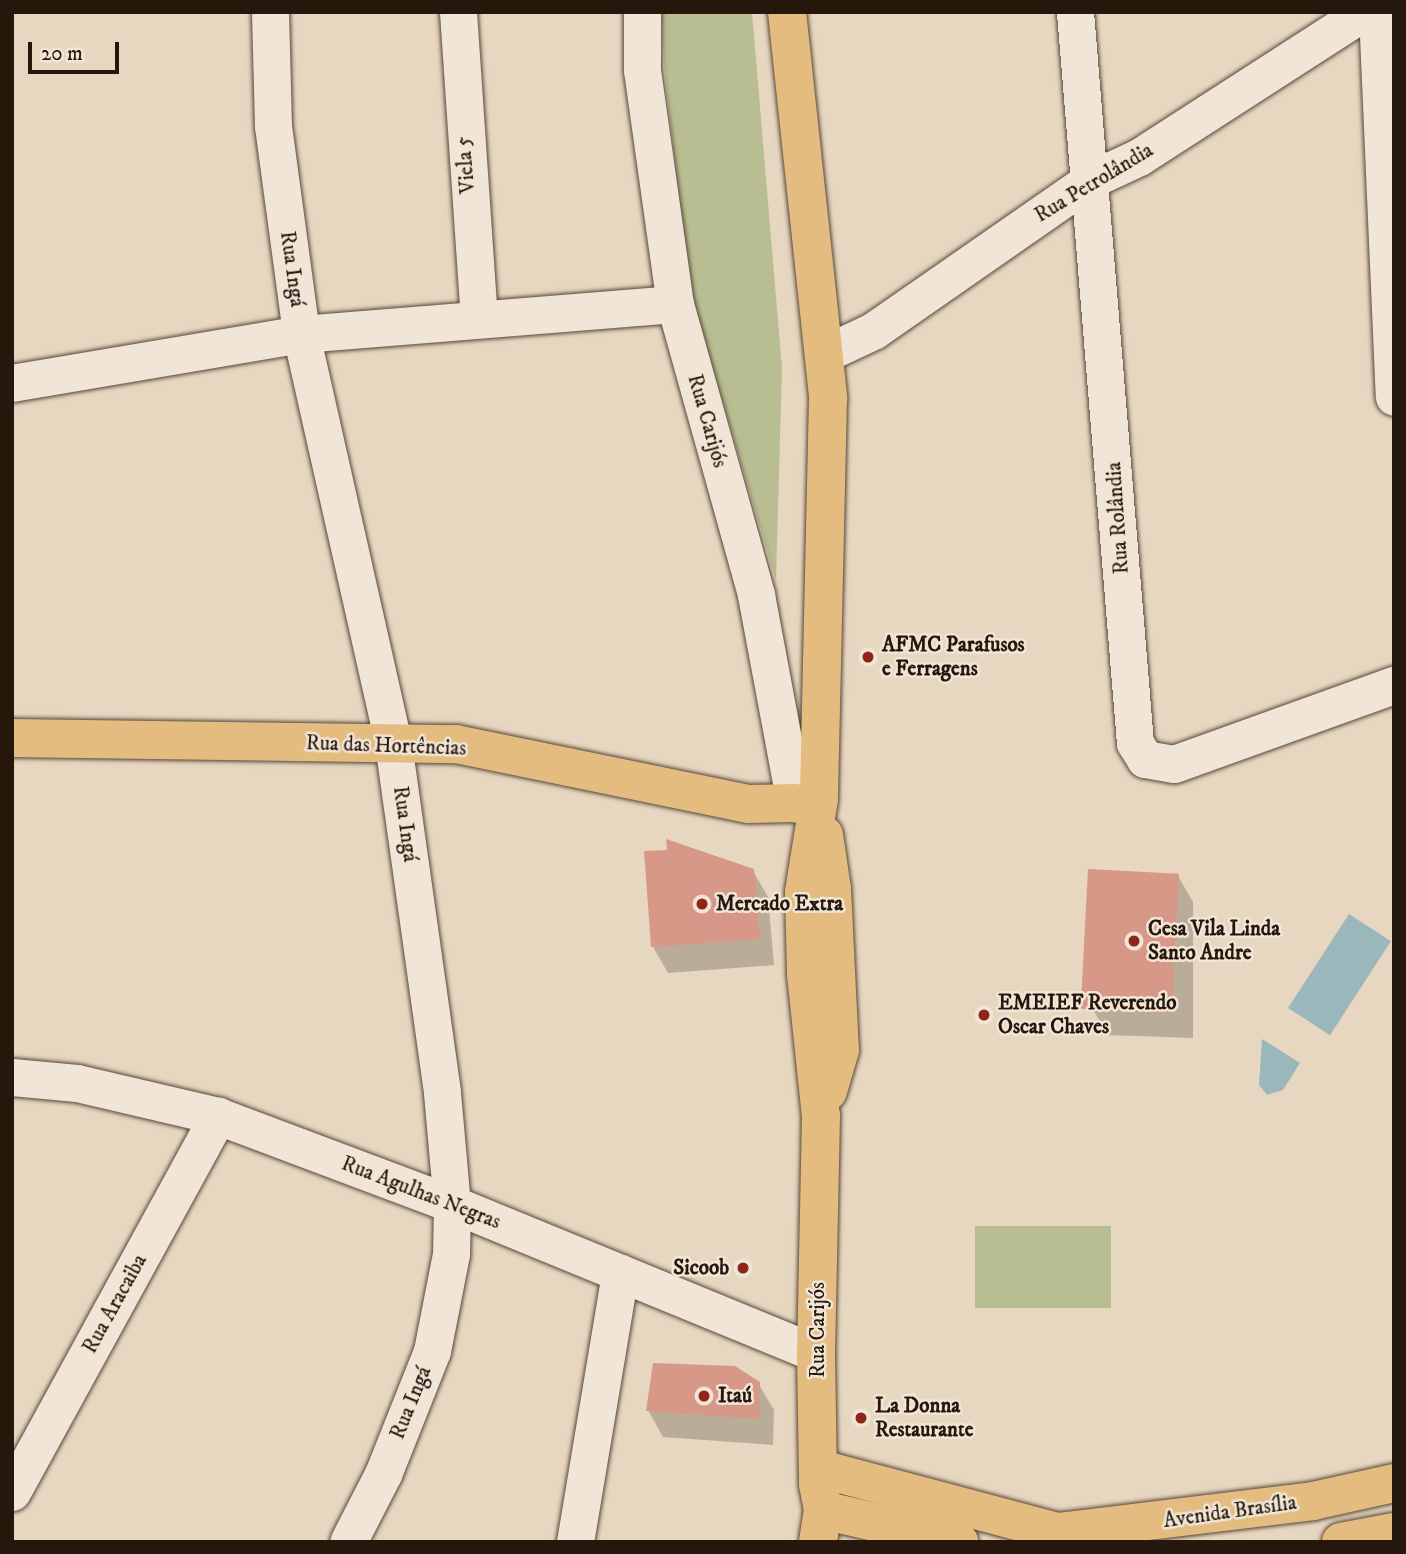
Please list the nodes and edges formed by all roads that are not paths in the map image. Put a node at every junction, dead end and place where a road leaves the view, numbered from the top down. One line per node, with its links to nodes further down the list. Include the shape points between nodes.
1 (270, 12): 11 (street, Rua Ingá, via 273,126)
2 (458, 12): 10 (street, Viela 5)
3 (642, 12): 9 (street, Rua Carijós, via 642,71)
4 (787, 12): 12 (main road, Rua Carijós)
5 (1075, 12): 8 (street, Rua Rolândia)
6 (1364, 12): 8 (street, Rua Petrolândia, via 1139,157)
7 (1377, 12): 14 (street)
8 (1092, 179): 12 (street, Rua Petrolândia, via 873,331); 15 (street, Rua Rolândia, via 1135,743 1145,758 1174,764)
9 (675, 304): 10 (street); 18 (street, Rua Carijós, via 756,595)
10 (479, 318): 11 (street)
11 (301, 334): 13 (street); 17 (street, Rua Ingá)
12 (824, 354): 18 (main road, Rua Carijós, via 828,398)
13 (12, 383)
14 (1394, 397)
15 (1394, 685)
16 (12, 738): 17 (main road, Rua das Hortências)
17 (393, 743): 18 (main road, Rua das Hortências, via 456,744 749,804); 21 (street, Rua Ingá, via 442,1093)
18 (807, 801): 23 (main road, Rua Carijós, via 832,889 840,1050 821,1116)
19 (12, 1077): 20 (street, Rua Agulhas Negras, via 77,1083)
20 (218, 1116): 21 (street, Rua Agulhas Negras); 26 (street, Rua Aracaiba)
21 (452, 1204): 22 (street, Rua Agulhas Negras); 30 (street, Rua Ingá, via 451,1254 432,1350 383,1474)
22 (620, 1273): 23 (street, Rua Agulhas Negras); 31 (street)
23 (816, 1353): 24 (main road, Rua Carijós)
24 (821, 1469): 27 (main road, Rua Carijós); 29 (main road, Avenida Brasília)
25 (1394, 1483): 29 (main road, Avenida Brasília, via 1313,1501)
26 (12, 1492)
27 (821, 1526): 32 (main road)
28 (1394, 1532): 33 (main road)
29 (1058, 1537)
30 (348, 1542)
31 (575, 1542)
32 (959, 1542)
33 (1342, 1542)

